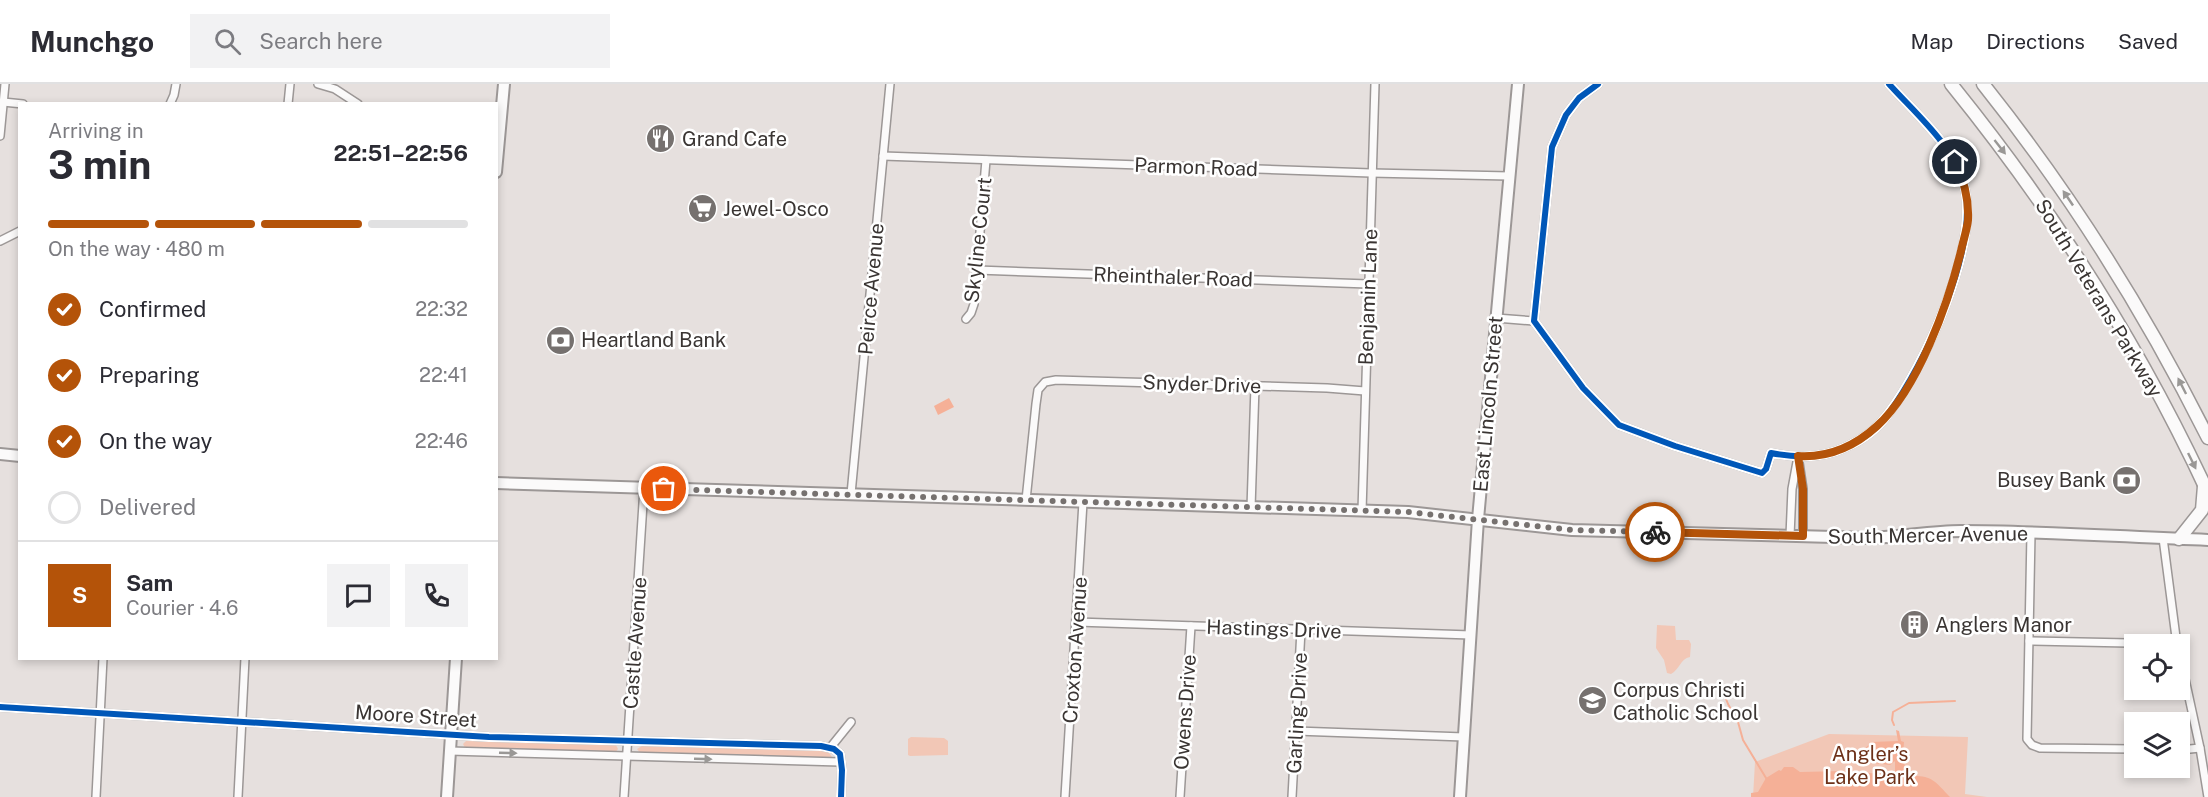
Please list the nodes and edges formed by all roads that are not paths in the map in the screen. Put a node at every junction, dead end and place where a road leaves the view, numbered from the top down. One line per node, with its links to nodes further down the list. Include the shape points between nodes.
1 (5, 84): 13 (street)
2 (176, 84): 14 (street)
3 (290, 84): 15 (street)
4 (318, 84): 16 (street)
5 (504, 84): 19 (main road)
6 (890, 84): 20 (street, Peirce Avenue)
7 (1375, 84): 22 (street, Benjamin Lane)
8 (1518, 84): 23 (main road, East Lincoln Street)
9 (1598, 84): 30 (street, via 1579,98 1566,115 1552,147)
10 (1889, 84): 36 (street, via 1949,152 1961,174 1968,221 1956,272 1929,345 1888,415 1847,447 1815,457)
11 (1951, 84): 39 (highway, South Veterans Parkway, one-way to 39, via 2073,247 2134,350)
12 (1983, 84): 33 (highway, South Veterans Parkway, one-way to 12, via 2148,325 2100,246)
13 (3, 102): 17 (street); 18 (street)
14 (171, 102)
15 (288, 102)
16 (355, 102)
17 (18, 104)
18 (0, 136)
19 (498, 145)
20 (883, 156): 21 (street, Parmon Road); 40 (street, Peirce Avenue)
21 (986, 160): 22 (street, Parmon Road); 26 (street, Skyline Court)
22 (1371, 173): 23 (street, Parmon Road); 27 (street, Benjamin Lane)
23 (1509, 176): 29 (main road, East Lincoln Street)
24 (18, 232): 25 (street)
25 (0, 241)
26 (977, 270): 27 (street, Rheinthaler Road); 28 (street, Skyline Court, via 974,304)
27 (1368, 284): 32 (street, Benjamin Lane)
28 (966, 318)
29 (1496, 318): 30 (street); 45 (main road, East Lincoln Street)
30 (1534, 321): 36 (street, via 1583,388 1619,425 1757,473 1766,469 1771,453)
31 (1255, 386): 32 (street, Snyder Drive); 41 (street, Snyder Drive, via 1045,382 1036,404); 43 (street)
32 (1365, 391): 44 (street, Benjamin Lane)
33 (2208, 438)
34 (0, 454): 35 (main road)
35 (18, 456)
36 (1798, 456): 47 (street); 48 (street)
37 (498, 483): 38 (main road, South Mercer Avenue)
38 (644, 488): 40 (main road, South Mercer Avenue); 70 (street, Castle Avenue)
39 (2206, 489): 50 (highway, via 2202,510)
40 (851, 494): 41 (main road, South Mercer Avenue)
41 (1026, 500): 42 (main road, South Mercer Avenue)
42 (1083, 502): 43 (main road, South Mercer Avenue); 52 (street, Croxton Avenue)
43 (1251, 508): 44 (main road, South Mercer Avenue)
44 (1362, 511): 45 (main road, South Mercer Avenue)
45 (1478, 519): 47 (main road, South Mercer Avenue, via 1572,530); 56 (main road, East Lincoln Street)
46 (2031, 533): 48 (main road, South Mercer Avenue); 49 (main road, South Mercer Avenue); 57 (street)
47 (1790, 536): 48 (main road, South Mercer Avenue)
48 (1803, 536)
49 (2163, 538): 50 (main road, South Mercer Avenue); 55 (street)
50 (2179, 539): 51 (main road, South Mercer Avenue)
51 (2208, 540)
52 (1077, 622): 53 (street, Hastings Drive); 83 (street, Croxton Avenue)
53 (1191, 626): 54 (street, Hastings Drive); 84 (street, Owens Drive)
54 (1302, 630): 56 (street, Hastings Drive); 67 (street, Garling Drive)
55 (2176, 634)
56 (1471, 635): 69 (main road, East Lincoln Street)
57 (2029, 641): 58 (street); 73 (street, via 2029,743 2040,748)
58 (2124, 644)
59 (103, 660): 64 (street)
60 (245, 660): 65 (street)
61 (456, 660): 68 (main road)
62 (2190, 700): 72 (street)
63 (0, 706): 64 (street, Moore Street)
64 (101, 712): 65 (street, Moore Street); 78 (street)
65 (242, 722): 68 (street, Moore Street); 79 (street)
66 (851, 722): 71 (street)
67 (1296, 731): 69 (street); 85 (street, Garling Drive)
68 (451, 735): 70 (street, Moore Street); 75 (main road)
69 (1464, 737): 86 (main road, East Lincoln Street)
70 (628, 740): 71 (street, Moore Street); 76 (street, Castle Avenue)
71 (830, 748): 77 (street, via 840,754)
72 (2200, 748): 74 (street); 87 (street)
73 (2124, 749)
74 (2190, 749)
75 (450, 751): 76 (street, Moore Street, one-way to 76); 80 (main road)
76 (627, 757): 77 (street, Moore Street, one-way to 77); 81 (street, Castle Avenue)
77 (840, 762): 82 (street)
78 (96, 797)
79 (238, 797)
80 (447, 797)
81 (624, 797)
82 (841, 797)
83 (1065, 797)
84 (1180, 797)
85 (1292, 797)
86 (1460, 797)
87 (2208, 797)

